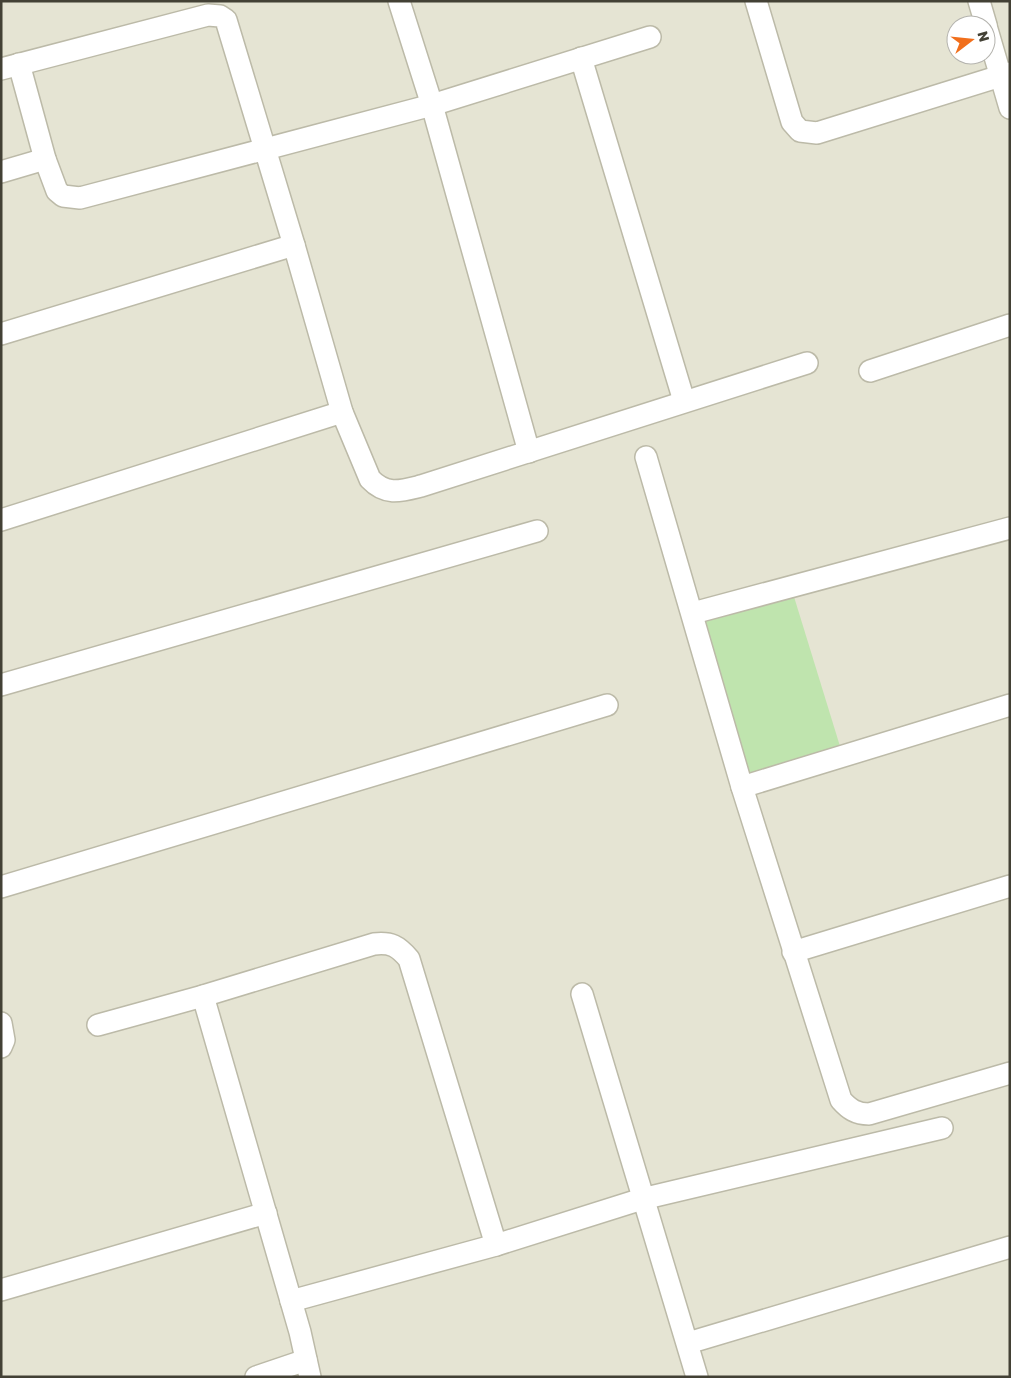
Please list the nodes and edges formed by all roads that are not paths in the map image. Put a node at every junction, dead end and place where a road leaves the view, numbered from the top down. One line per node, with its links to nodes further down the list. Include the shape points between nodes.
1 (399, 1): 10 (street)
2 (756, 1): 9 (street, via 792,122 800,131 817,133)
3 (979, 1): 4 (street)
4 (983, 15)
5 (650, 37): 7 (street)
6 (996, 52): 9 (street)
7 (581, 58): 10 (street); 20 (street)
8 (10, 66): 12 (street, via 208,15 220,16 226,20); 13 (street)
9 (1005, 75): 11 (street)
10 (432, 105): 12 (street); 22 (street)
11 (1010, 108)
12 (266, 150): 13 (street, via 80,198 63,196 57,191); 15 (street)
13 (45, 159): 14 (street)
14 (1, 172)
15 (294, 245): 17 (street); 21 (street)
16 (1010, 324): 19 (street)
17 (1, 334)
18 (807, 363): 20 (street)
19 (870, 371)
20 (684, 401): 22 (street)
21 (342, 412): 22 (street, via 370,479 378,487 395,492); 24 (street)
22 (529, 452)
23 (646, 457): 27 (street)
24 (1, 520)
25 (1010, 528): 27 (street)
26 (538, 531): 28 (street)
27 (693, 613): 31 (street)
28 (1, 685)
29 (1010, 704): 31 (street)
30 (607, 705): 33 (street)
31 (742, 787): 34 (street)
32 (1010, 886): 34 (street)
33 (1, 887)
34 (794, 952): 40 (street, via 841,1100 848,1108 869,1114)
35 (582, 994): 42 (street)
36 (203, 996): 38 (street); 43 (street); 44 (street, via 374,944 388,943 399,948 409,959)
37 (1, 1022): 39 (street, via 4,1040)
38 (98, 1025)
39 (1, 1047)
40 (1010, 1073)
41 (942, 1128): 42 (street)
42 (642, 1199): 44 (street); 48 (street)
43 (266, 1213): 46 (street); 47 (street)
44 (496, 1245): 47 (street)
45 (1010, 1247): 48 (street)
46 (1, 1290)
47 (291, 1301): 49 (street)
48 (688, 1343): 51 (street)
49 (308, 1368): 50 (street)
50 (256, 1377)
51 (697, 1377)

